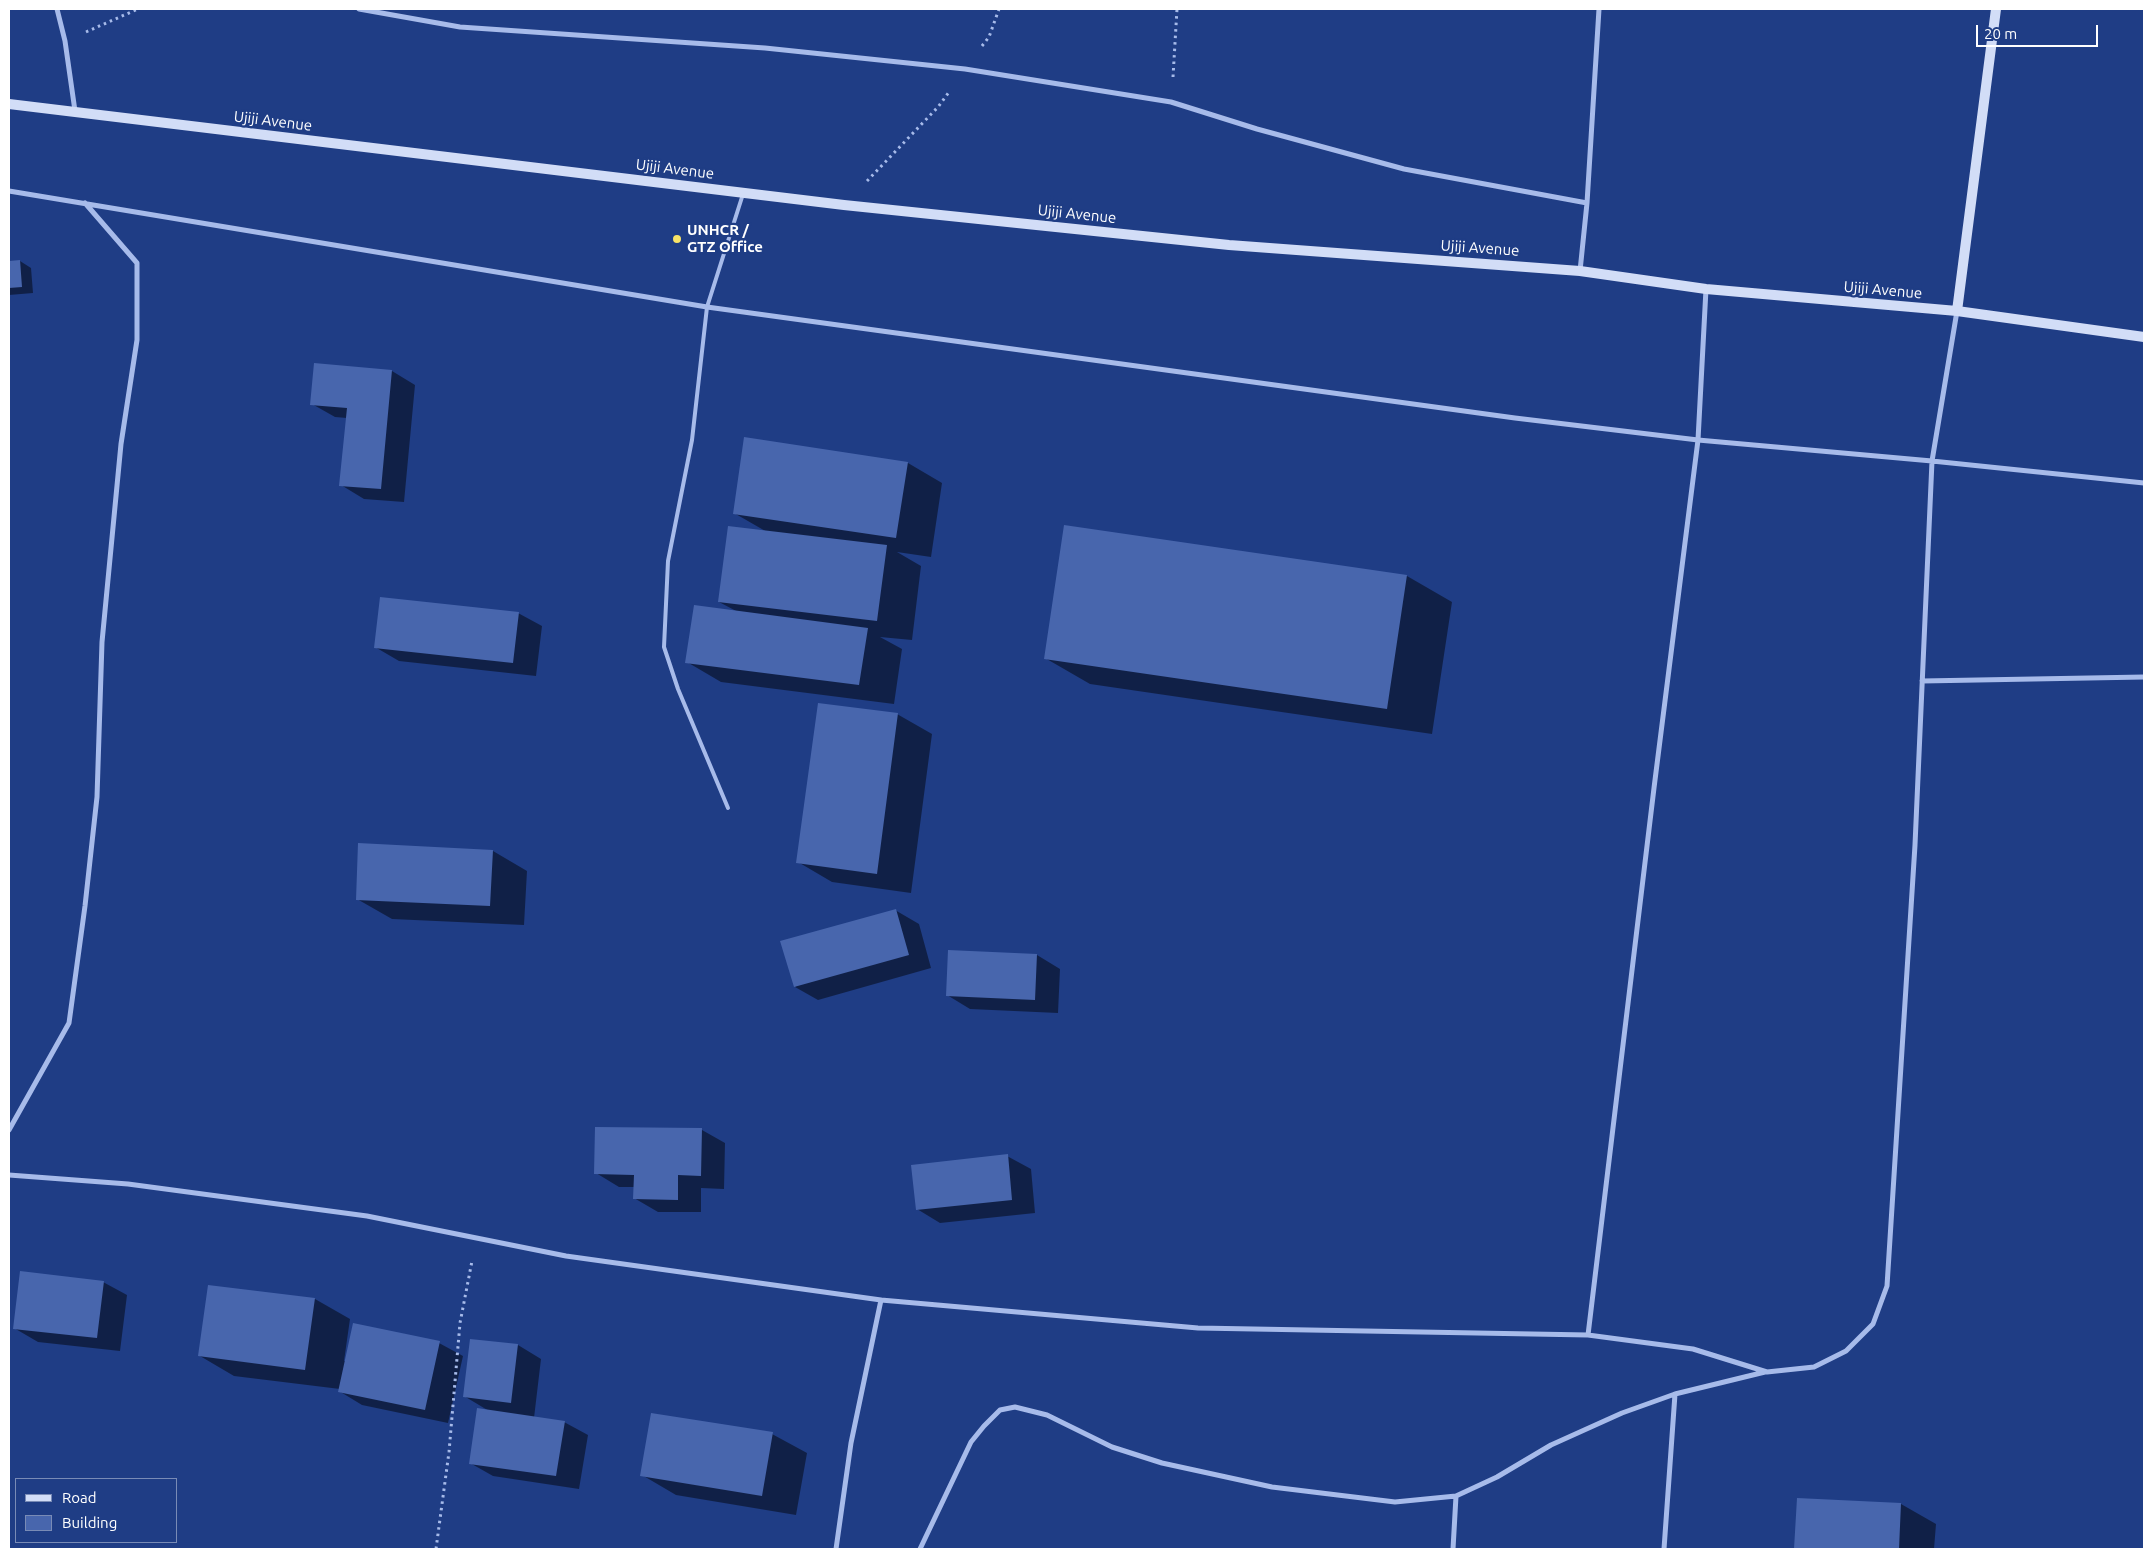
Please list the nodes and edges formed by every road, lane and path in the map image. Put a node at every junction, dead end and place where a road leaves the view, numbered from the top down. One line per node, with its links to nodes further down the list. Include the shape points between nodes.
1 (58, 9): 8 (street)
2 (138, 9): 8 (path)
3 (359, 9): 9 (street, via 460,27 765,48)
4 (999, 9): 9 (path, via 990,36)
5 (1177, 9): 10 (path)
6 (1599, 9): 16 (street)
7 (1996, 9): 21 (street)
8 (65, 41): 12 (street)
9 (965, 69): 10 (street); 17 (path, via 938,107)
10 (1171, 102): 16 (street, via 1404,169)
11 (9, 104): 12 (street, Ujiji Avenue)
12 (75, 112): 14 (street, Ujiji Avenue)
13 (9, 192): 15 (street)
14 (744, 193): 17 (street, Ujiji Avenue); 20 (lane)
15 (85, 203): 20 (street); 29 (street, via 137,263 137,340 122,444 102,642 96,797 69,1023)
16 (1587, 203): 18 (street)
17 (844, 205): 18 (street, Ujiji Avenue, via 1229,245)
18 (1580, 271): 19 (street, Ujiji Avenue)
19 (1706, 289): 21 (street, Ujiji Avenue); 23 (street)
20 (707, 307): 23 (street); 28 (lane, via 692,440 668,561 664,647 678,689)
21 (1957, 311): 22 (street, Ujiji Avenue); 24 (street)
22 (2144, 337)
23 (1698, 440): 24 (street); 33 (street)
24 (1932, 461): 25 (street); 27 (street)
25 (2144, 483)
26 (2144, 677): 27 (street)
27 (1922, 681): 34 (street, via 1887,1286 1873,1324 1846,1351 1814,1367)
28 (728, 808)
29 (9, 1130)
30 (9, 1174): 31 (street, via 128,1184 367,1216)
31 (477, 1239): 32 (street, via 566,1256); 37 (path, via 460,1324 449,1452)
32 (881, 1300): 33 (street, via 1198,1328); 38 (street, via 851,1443)
33 (1588, 1335): 34 (street, via 1693,1349)
34 (1767, 1372): 35 (street)
35 (1675, 1394): 36 (street, via 1622,1413 1551,1445 1497,1477); 41 (street)
36 (1456, 1496): 39 (street, via 1395,1502 1272,1487 1112,1447 1048,1415 1015,1407 1000,1410 971,1442); 40 (street)
37 (436, 1549)
38 (836, 1549)
39 (920, 1549)
40 (1454, 1549)
41 (1664, 1549)

